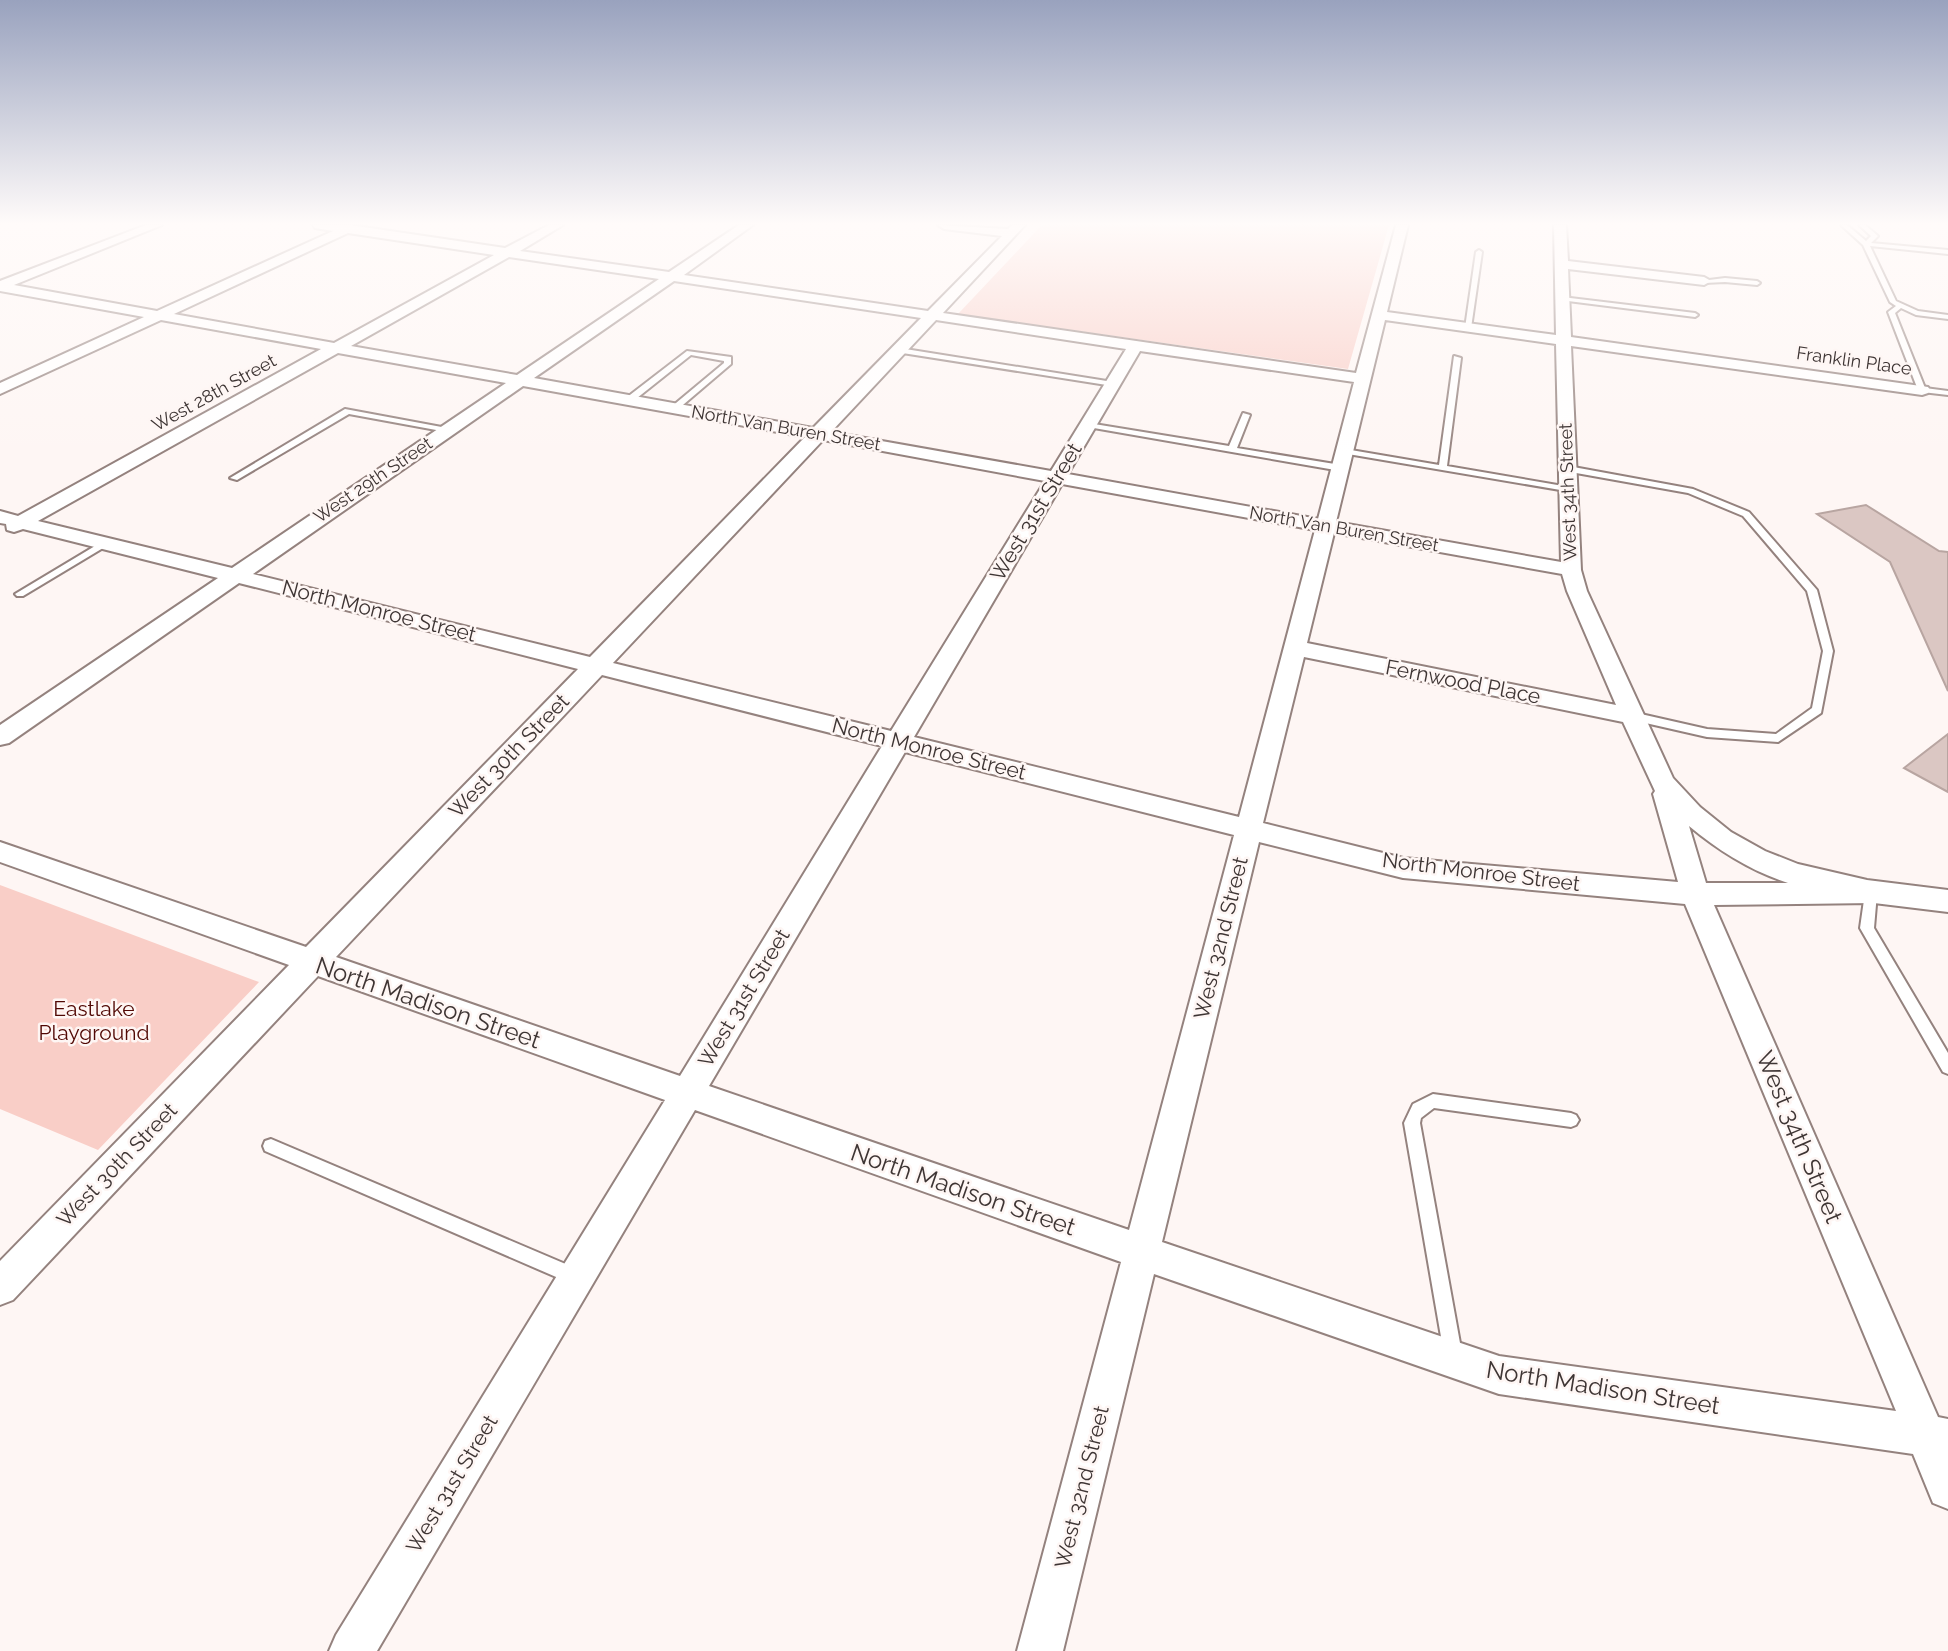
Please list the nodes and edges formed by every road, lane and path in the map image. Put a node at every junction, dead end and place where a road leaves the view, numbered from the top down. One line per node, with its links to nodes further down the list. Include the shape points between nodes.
1 (82, 302): 14 (street, North Van Buren Street)
2 (188, 302): 14 (street)
3 (417, 302): 21 (street, West 28th Street)
4 (633, 302): 25 (street, West 29th Street)
5 (845, 302): 13 (street)
6 (945, 302): 13 (street, West 30th Street)
7 (1383, 302): 15 (street, West 32nd Street)
8 (1472, 302): 18 (lane)
9 (1562, 302): 19 (street, West 34th Street)
10 (1586, 302): 16 (lane)
11 (1893, 302): 12 (lane)
12 (1900, 306): 17 (lane); 28 (lane, via 1891,312)
13 (932, 315): 20 (street); 22 (street, West 30th Street)
14 (158, 316): 21 (street, North Van Buren Street); 27 (street)
15 (1379, 316): 18 (street, Franklin Place); 24 (street, West 32nd Street)
16 (1695, 316)
17 (1948, 317)
18 (1468, 328): 19 (street, Franklin Place)
19 (1562, 342): 28 (street, Franklin Place); 39 (street, West 34th Street)
20 (1136, 345): 24 (street); 26 (street, West 31st Street)
21 (334, 348): 25 (street, North Van Buren Street); 43 (street, West 28th Street)
22 (899, 350): 26 (lane); 35 (street, West 30th Street)
23 (1457, 358): 38 (lane)
24 (1363, 379): 37 (street, West 32nd Street)
25 (519, 381): 30 (street, North Van Buren Street); 34 (street, West 29th Street)
26 (1113, 384): 33 (street, West 31st Street)
27 (0, 389)
28 (1923, 390): 29 (lane, Franklin Place)
29 (1948, 393)
30 (629, 400): 31 (street, North Van Buren Street); 31 (lane, via 690,353 728,359)
31 (674, 408): 35 (street, North Van Buren Street)
32 (1247, 415): 36 (lane)
33 (1088, 425): 36 (lane); 40 (street, West 31st Street)
34 (447, 430): 41 (lane, via 348,411); 47 (street, West 29th Street)
35 (818, 434): 40 (street, North Van Buren Street); 50 (street, West 30th Street)
36 (1232, 449): 37 (lane)
37 (1343, 459): 38 (lane); 44 (street, West 32nd Street)
38 (1443, 468): 42 (lane)
39 (1568, 469): 42 (street, West 34th Street); 51 (lane, via 1690,491 1746,514 1812,590 1828,651 1817,710 1778,738 1707,733)
40 (1057, 477): 44 (street, North Van Buren Street); 53 (street, West 31st Street)
41 (234, 478)
42 (1569, 490): 46 (street, West 34th Street)
43 (7, 524): 45 (street, North Monroe Street)
44 (1326, 526): 46 (street, North Van Buren Street); 49 (street, West 32nd Street)
45 (105, 543): 47 (street, North Monroe Street); 48 (lane)
46 (1571, 570): 51 (street, West 34th Street)
47 (235, 575): 50 (street, North Monroe Street); 52 (street, West 29th Street)
48 (20, 594)
49 (1295, 648): 51 (street, Fernwood Place); 55 (street, West 32nd Street)
50 (596, 666): 53 (street, North Monroe Street); 61 (street, West 30th Street)
51 (1632, 716): 54 (street, West 34th Street)
52 (0, 737)
53 (899, 741): 55 (street, North Monroe Street); 63 (street, West 31st Street)
54 (1662, 782): 56 (street, West 34th Street, via 1683,808); 59 (street, West 34th Street)
55 (1249, 829): 59 (street, North Monroe Street, via 1403,868); 66 (street, West 32nd Street)
56 (1719, 838): 58 (street, North Monroe Street, via 1789,874)
57 (0, 852): 61 (street, North Madison Street)
58 (1871, 893): 59 (street, North Monroe Street); 60 (street, North Monroe Street); 62 (lane, via 1867,928)
59 (1695, 894): 70 (street, West 34th Street)
60 (1948, 901)
61 (312, 962): 63 (street, North Madison Street); 68 (street, West 30th Street)
62 (1948, 1067)
63 (687, 1093): 66 (street, North Madison Street); 67 (street, West 31st Street)
64 (1571, 1120): 69 (lane, via 1433,1101 1413,1114)
65 (271, 1146): 67 (lane)
66 (1141, 1252): 69 (street, North Madison Street); 73 (street, West 32nd Street)
67 (576, 1278): 72 (street, West 31st Street)
68 (0, 1287)
69 (1455, 1362): 70 (street, North Madison Street, via 1499,1375)
70 (1937, 1438): 71 (street, West 34th Street)
71 (1948, 1488)
72 (352, 1651)
73 (1040, 1651)

